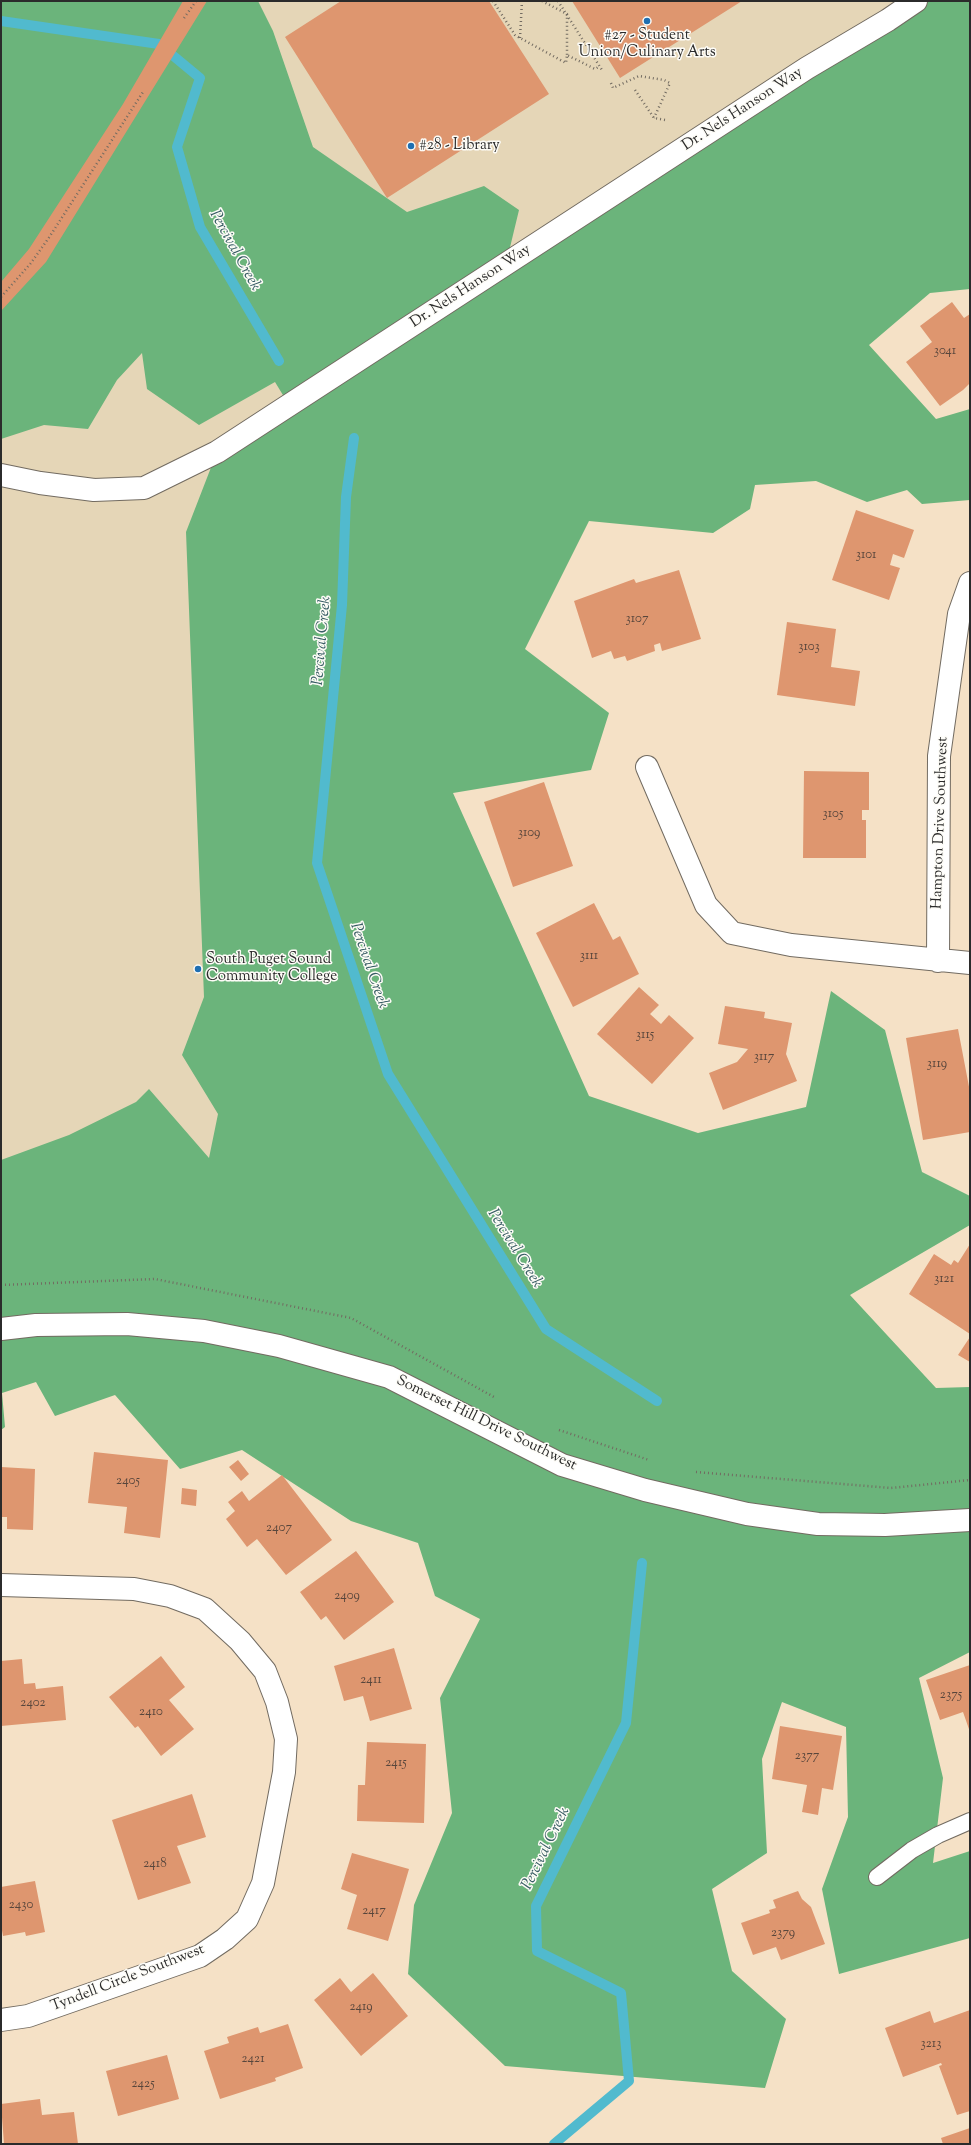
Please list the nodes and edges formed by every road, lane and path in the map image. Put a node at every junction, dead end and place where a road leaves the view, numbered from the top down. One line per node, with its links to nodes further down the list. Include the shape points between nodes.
1 (196, 1): 8 (path)
2 (493, 1): 9 (path, via 515,35)
3 (522, 1): 9 (path)
4 (542, 1): 7 (path)
5 (558, 1): 7 (path)
6 (916, 1): 19 (street, Dr. Nels Hanson Way, via 807,68 217,452 144,488 94,490)
7 (567, 14): 10 (path); 11 (path)
8 (184, 18)
9 (520, 38): 10 (path, via 566,63)
10 (567, 54): 11 (path, via 595,69)
11 (600, 66): 12 (path)
12 (602, 70)
13 (611, 84): 16 (path, via 613,88 639,76 670,83)
14 (635, 90): 16 (path)
15 (143, 92): 18 (path, via 31,264)
16 (654, 118): 17 (path)
17 (665, 120)
18 (1, 297)
19 (1, 475)
20 (970, 583): 22 (street, Hampton Drive Southwest, via 959,614 939,756)
21 (648, 768): 22 (street, via 706,905 732,933 791,945)
22 (938, 961): 23 (street)
23 (970, 963)
24 (1, 1285): 26 (path, via 155,1278 351,1318)
25 (1, 1329): 31 (street, Somerset Hill Drive Southwest, via 36,1325 127,1324 204,1331 279,1346 388,1377 562,1465 645,1490 747,1514 818,1524 886,1525)
26 (501, 1400)
27 (556, 1429): 28 (path)
28 (652, 1461)
29 (689, 1471): 30 (path, via 891,1488)
30 (970, 1480)
31 (970, 1520)
32 (1, 1585): 35 (street, Tyndell Circle Southwest, via 134,1589 170,1596 205,1609 240,1641 265,1672 277,1702 286,1739 284,1772 263,1882 247,1919 225,1939 200,1956 28,2016)
33 (970, 1821): 34 (lane, via 912,1850)
34 (877, 1877)
35 (1, 2020)

